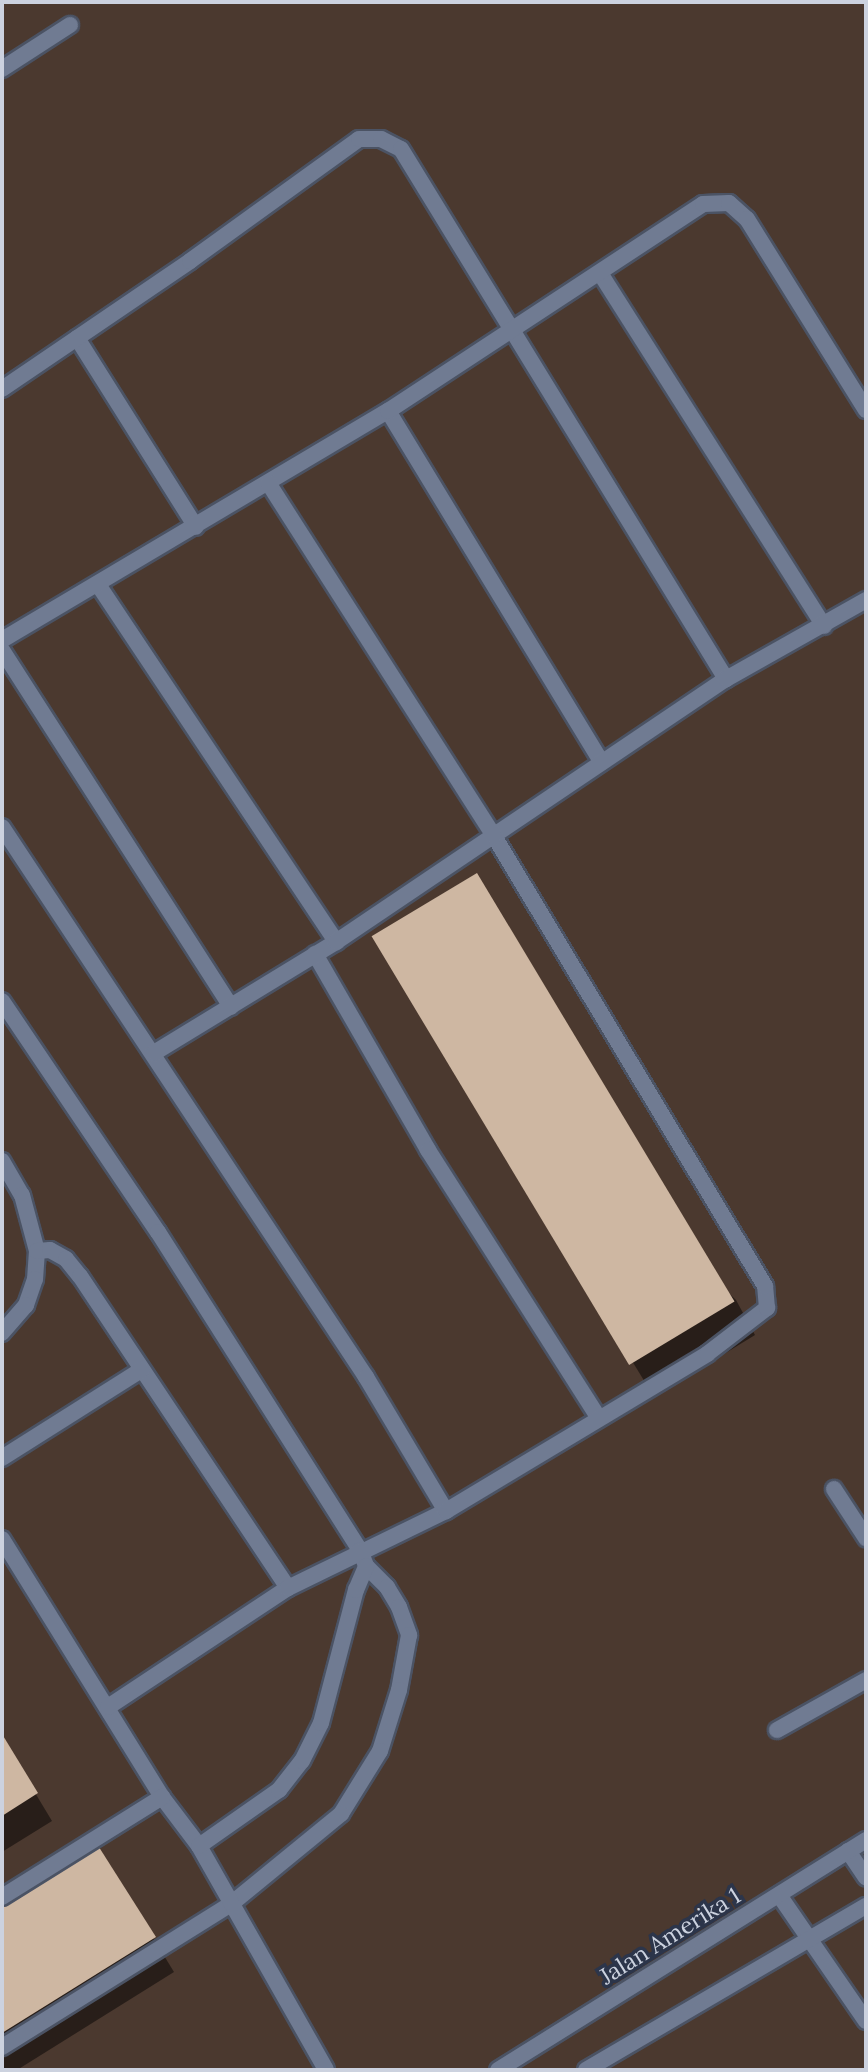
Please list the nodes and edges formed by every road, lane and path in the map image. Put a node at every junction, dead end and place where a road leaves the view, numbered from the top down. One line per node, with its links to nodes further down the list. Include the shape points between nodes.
1 (70, 25): 2 (lane)
2 (2, 69)
3 (600, 273): 4 (lane); 7 (lane, via 703,204 729,203 747,219); 13 (lane)
4 (514, 330): 5 (lane, via 401,149 381,139 359,139); 8 (lane); 16 (lane)
5 (77, 338): 6 (lane); 10 (lane)
6 (2, 388)
7 (866, 410)
8 (388, 411): 9 (lane); 17 (lane)
9 (268, 483): 10 (lane); 19 (lane)
10 (196, 527): 11 (lane)
11 (99, 586): 14 (lane); 20 (lane)
12 (866, 600): 13 (lane)
13 (824, 626): 16 (lane)
14 (2, 640)
15 (2, 650): 23 (lane)
16 (726, 679): 17 (lane)
17 (601, 762): 19 (lane)
18 (2, 827): 24 (lane)
19 (494, 836): 20 (lane); 29 (lane, via 765,1286 767,1308 743,1328)
20 (336, 942): 21 (lane)
21 (314, 954): 23 (lane); 29 (lane, via 428,1150)
22 (2, 1001): 35 (lane, via 158,1232)
23 (232, 1007): 24 (lane)
24 (154, 1053): 32 (lane, via 366,1377)
25 (2, 1161): 26 (lane, via 22,1195)
26 (37, 1251): 27 (lane, via 35,1279 26,1305); 28 (lane, via 50,1250 66,1259)
27 (2, 1332)
28 (141, 1370): 30 (lane); 36 (lane)
29 (598, 1417): 32 (lane)
30 (2, 1458)
31 (834, 1489): 33 (lane)
32 (446, 1511): 35 (lane)
33 (866, 1538)
34 (2, 1539): 38 (lane)
35 (363, 1558): 36 (lane); 42 (lane, via 321,1723 302,1761 279,1790); 47 (lane, via 399,1607 409,1635 399,1690 380,1751 341,1814)
36 (288, 1588): 38 (lane)
37 (866, 1680): 39 (lane)
38 (107, 1707): 40 (lane)
39 (777, 1730)
40 (162, 1797): 42 (lane); 46 (lane)
41 (866, 1840): 43 (lane, Jalan Amerika 1)
42 (199, 1846): 47 (lane)
43 (848, 1851): 44 (lane); 45 (lane, Jalan Amerika 1)
44 (866, 1878)
45 (779, 1895): 49 (lane); 53 (lane, Jalan Amerika 1)
46 (2, 1897)
47 (231, 1904): 51 (lane); 52 (lane)
48 (866, 1906): 49 (lane)
49 (809, 1939): 50 (lane); 54 (lane)
50 (866, 2021)
51 (2, 2047)
52 (326, 2070)
53 (498, 2070)
54 (586, 2070)

